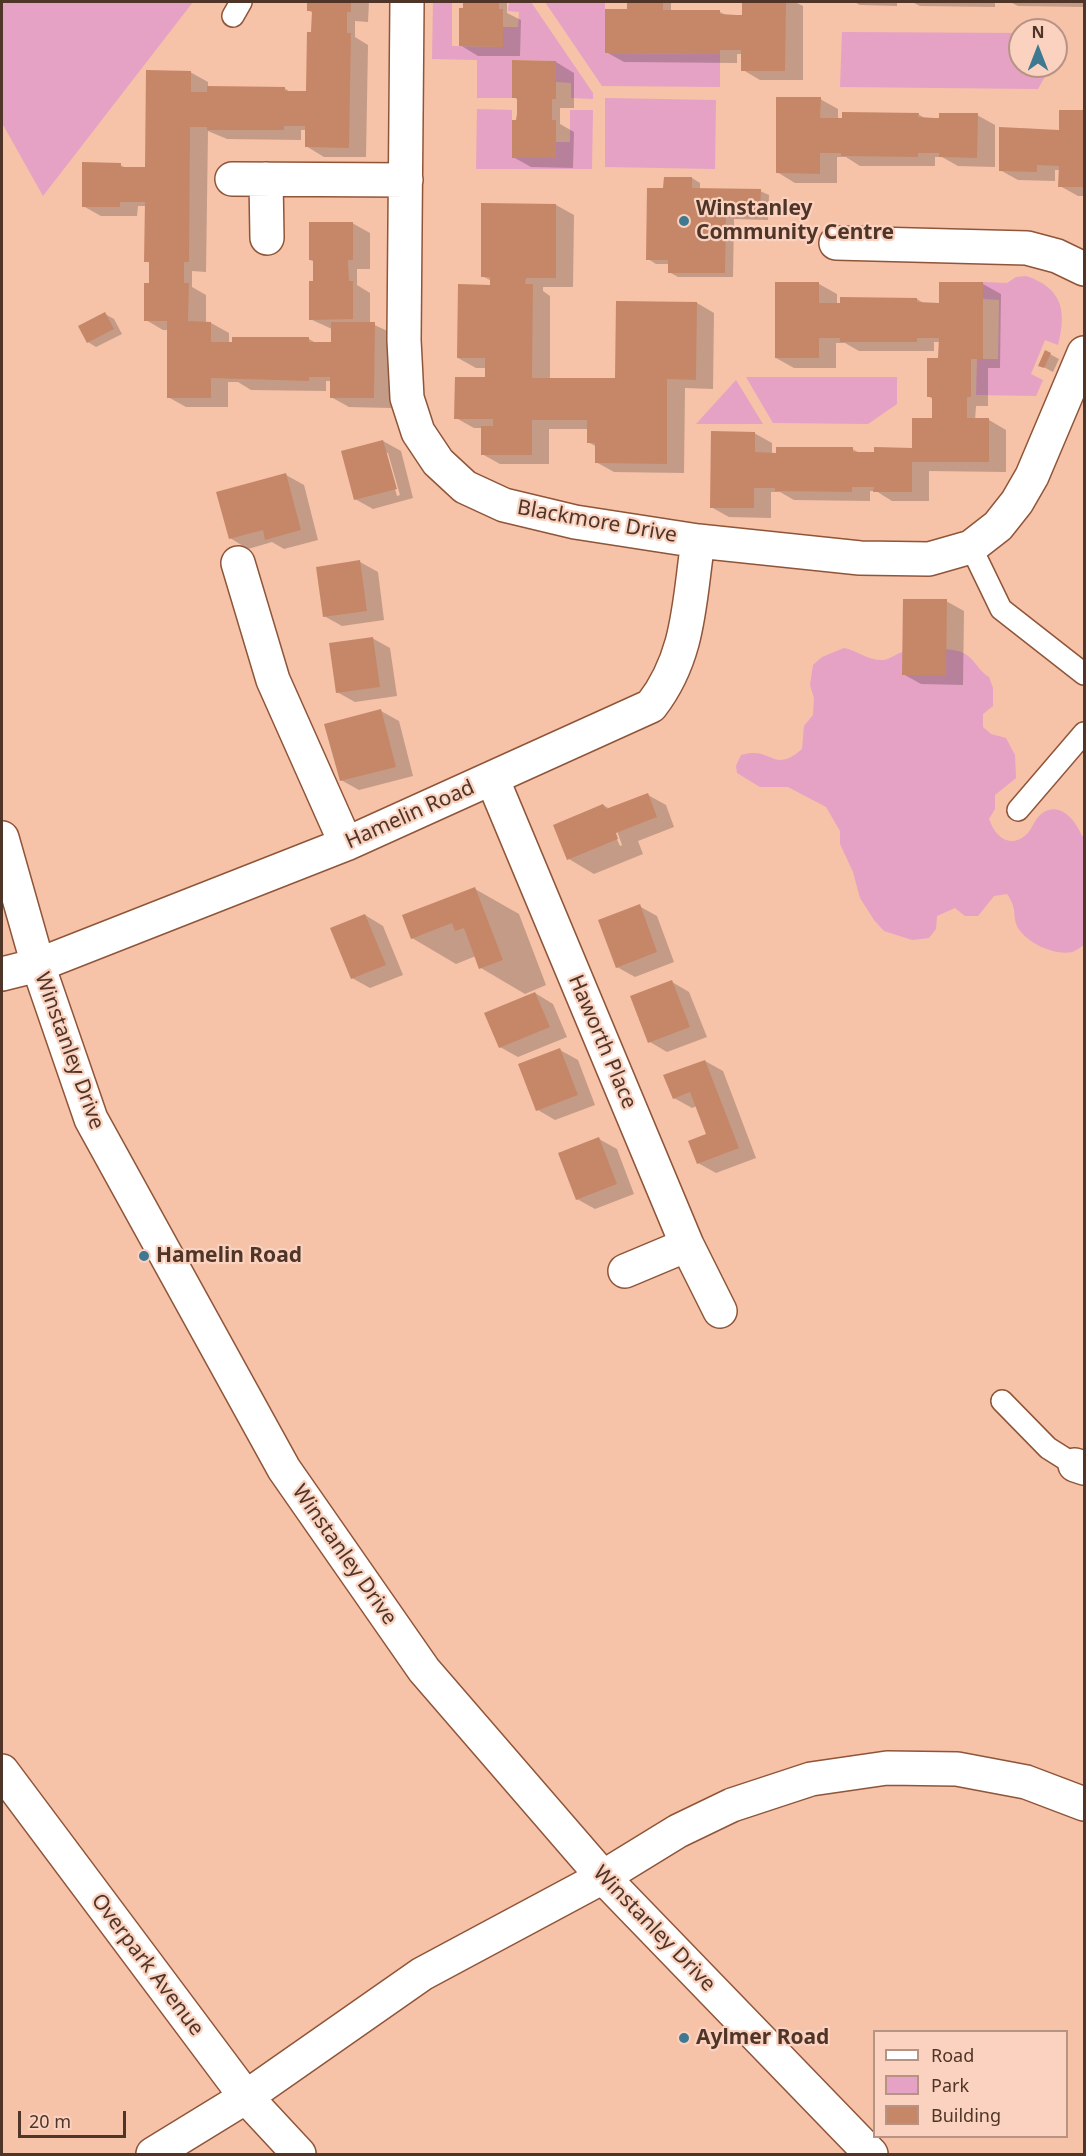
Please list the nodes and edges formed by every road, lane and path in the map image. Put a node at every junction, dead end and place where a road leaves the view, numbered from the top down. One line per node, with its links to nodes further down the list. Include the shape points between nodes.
1 (407, 2): 4 (street, Blackmore Drive)
2 (232, 179): 3 (street)
3 (266, 179): 4 (street); 5 (street)
4 (406, 180): 10 (street, Blackmore Drive, via 407,398 418,432 438,462 465,487 504,505 575,522)
5 (267, 238)
6 (836, 243): 7 (street, via 1028,248)
7 (1084, 269)
8 (1084, 353): 9 (street, Blackmore Drive)
9 (1076, 394): 11 (street, Blackmore Drive, via 1017,502 998,526)
10 (698, 541): 11 (street, Blackmore Drive, via 892,561 929,559); 15 (street, Hamelin Road, via 678,663 651,706)
11 (971, 547): 13 (lane, via 1001,609)
12 (238, 563): 18 (street, via 273,680)
13 (1084, 674)
14 (1084, 733): 16 (lane)
15 (492, 778): 18 (street, Hamelin Road); 21 (street, Haworth Place)
16 (1018, 810)
17 (2, 838): 19 (street, Winstanley Drive)
18 (346, 844): 19 (street, Hamelin Road)
19 (38, 965): 20 (street, Hamelin Road); 28 (street, Winstanley Drive, via 91,1119 284,1469 424,1670)
20 (2, 974)
21 (687, 1245): 22 (street); 23 (street, Haworth Place)
22 (625, 1271)
23 (720, 1311)
24 (1002, 1401): 25 (lane, via 1048,1448)
25 (1080, 1467)
26 (2, 1771): 29 (street, Overpark Avenue)
27 (1084, 1804): 28 (street, via 1026,1782 957,1769 887,1768 811,1779 732,1805 678,1831)
28 (603, 1877): 29 (street, via 422,1974); 32 (street, Winstanley Drive)
29 (246, 2097): 30 (street); 31 (street, Overpark Avenue)
30 (153, 2154)
31 (299, 2154)
32 (871, 2154)

